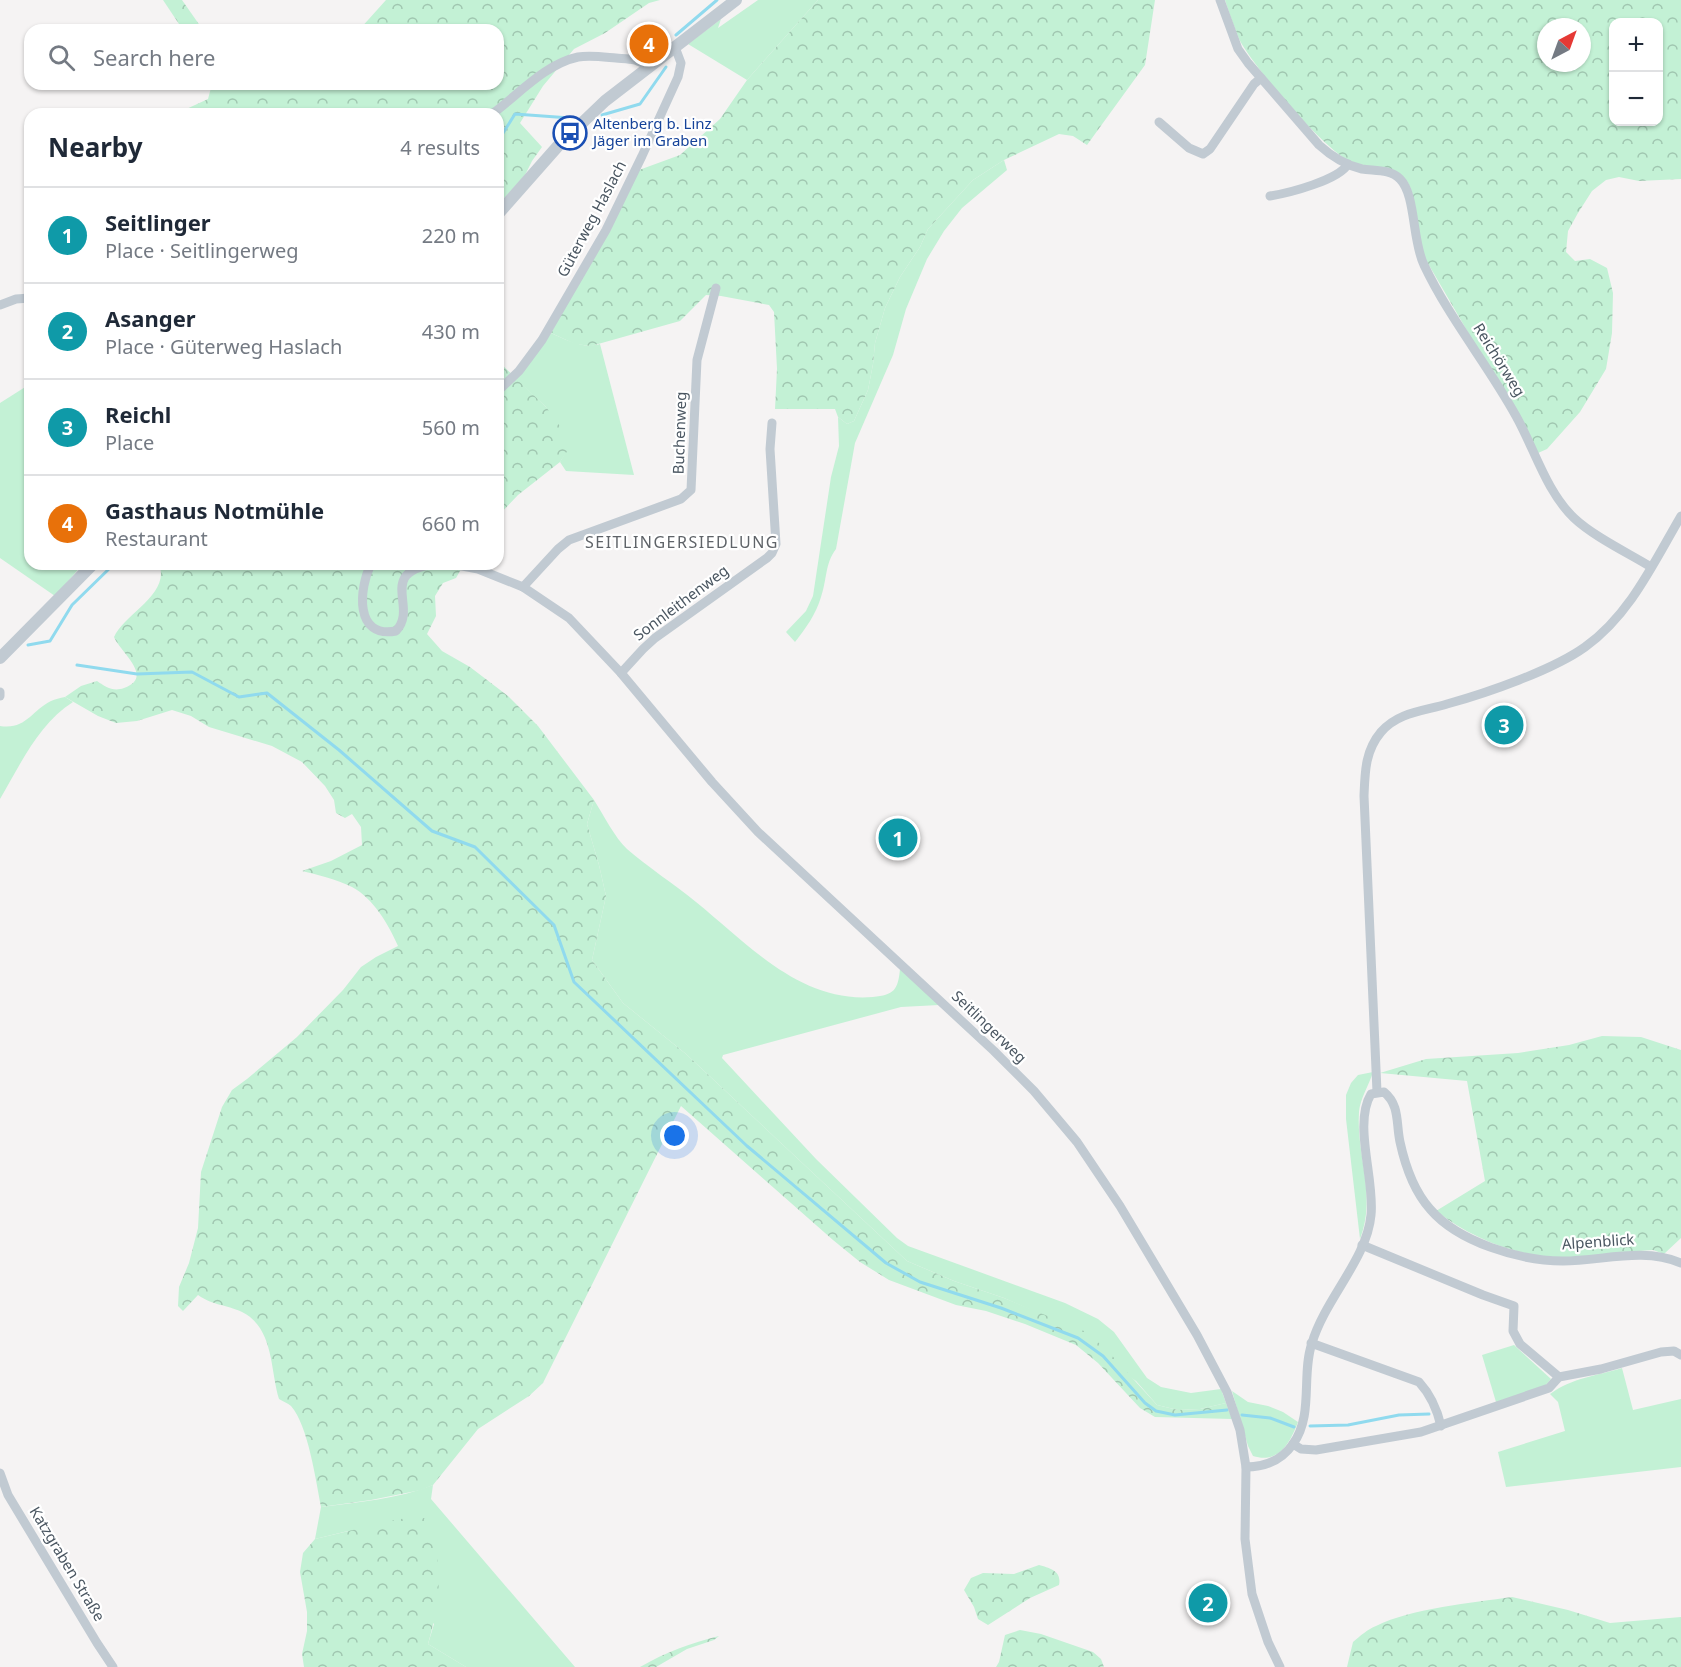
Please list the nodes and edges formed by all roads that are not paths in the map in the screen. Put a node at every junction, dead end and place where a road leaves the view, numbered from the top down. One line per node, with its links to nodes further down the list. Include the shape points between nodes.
1 (736, 0): 3 (street)
2 (1220, 0): 5 (street, Reichörweg, via 1238,49)
3 (675, 46): 4 (street); 14 (street, Güterweg Haslach, via 681,63 678,77 606,230 542,340)
4 (646, 67): 6 (street, via 634,59 570,59); 10 (street, via 570,133)
5 (1261, 78): 7 (street, via 1203,154 1189,148); 8 (street, Reichörweg, via 1328,154)
6 (500, 108)
7 (1159, 122)
8 (1348, 164): 9 (street, via 1341,173); 17 (street, Reichörweg, via 1388,172 1400,178 1409,190 1423,263 1516,416 1562,505 1576,520)
9 (1270, 196)
10 (504, 207)
11 (716, 288): 22 (street, Buchenweg, via 697,360 692,490 681,499 569,540)
12 (24, 298): 13 (street)
13 (0, 305)
14 (504, 385)
15 (772, 423): 24 (street, Sonnleithenweg, via 776,544 772,553 655,638)
16 (1681, 516): 17 (street)
17 (1651, 567): 25 (street, via 1612,622 1583,648 1492,689 1408,714 1394,721 1373,742 1366,763 1364,796)
18 (87, 570): 23 (street)
19 (370, 570): 20 (street, via 362,589 362,609 373,626 389,632 396,631 404,620 400,589)
20 (414, 570)
21 (480, 570): 22 (street)
22 (523, 587): 24 (street, via 569,618)
23 (0, 658)
24 (621, 673): 33 (street, Seitlingerweg, via 749,823 994,1051 1077,1142 1120,1206 1217,1370 1235,1410)
25 (1377, 1092): 26 (street, via 1365,1104 1363,1118 1372,1202); 27 (street, Alpenblick, via 1392,1099 1407,1167 1429,1208 1465,1235 1504,1251 1540,1259 1563,1261 1644,1254)
26 (1362, 1245): 28 (street, via 1324,1311); 30 (street, via 1514,1306 1513,1331 1520,1344)
27 (1681, 1263)
28 (1311, 1343): 31 (street, via 1419,1382 1437,1409); 32 (street, via 1305,1413)
29 (1681, 1355): 30 (street, via 1661,1352)
30 (1559, 1377): 31 (street, via 1549,1388)
31 (1441, 1426): 32 (street, via 1316,1450)
32 (1293, 1444): 33 (street, via 1270,1463)
33 (1246, 1467): 36 (street, via 1245,1539 1252,1594)
34 (0, 1473): 35 (street, Katzgraben Straße, via 9,1495)
35 (113, 1667)
36 (1280, 1667)

